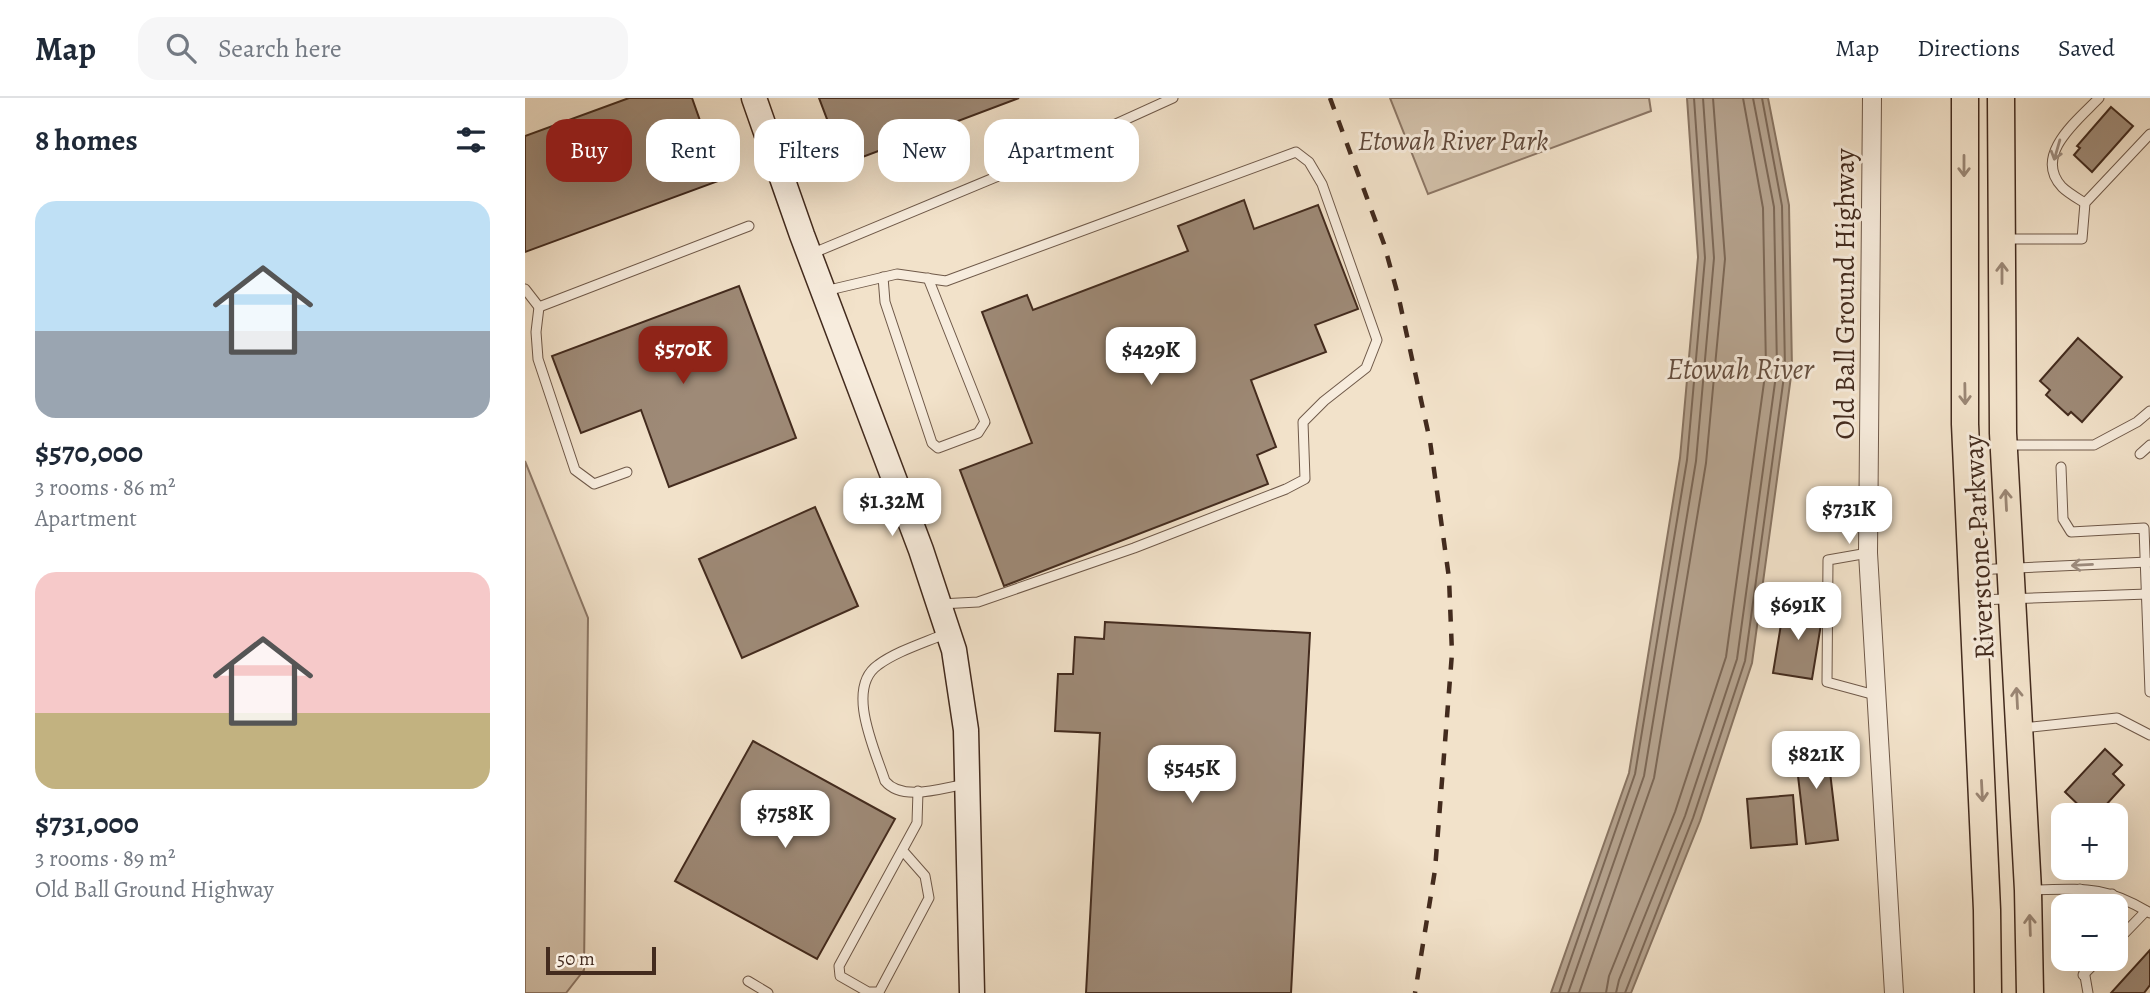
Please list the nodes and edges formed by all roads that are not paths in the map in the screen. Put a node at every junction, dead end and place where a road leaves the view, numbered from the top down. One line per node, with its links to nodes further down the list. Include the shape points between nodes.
1 (754, 98): 13 (street)
2 (1173, 98): 13 (lane)
3 (1872, 98): 25 (street, Old Ball Ground Highway)
4 (1965, 98): 28 (main road, Riverstone Parkway, one-way to 28)
5 (2001, 98): 9 (main road, Riverstone Parkway)
6 (2020, 98): 9 (main road)
7 (2099, 98): 10 (lane, one-way to 10, via 2060,139 2053,165 2062,188)
8 (2150, 134): 10 (lane)
9 (2001, 137): 12 (main road, Riverstone Parkway)
10 (2085, 203): 12 (lane, via 2082,239)
11 (749, 226): 18 (lane)
12 (2001, 239): 20 (main road, Riverstone Parkway, one-way to 12)
13 (810, 254): 17 (street)
14 (883, 277): 15 (lane); 15 (lane, via 885,302 932,443 938,448 978,433 985,422); 17 (lane)
15 (928, 278): 32 (lane, via 946,281 1296,152 1309,162 1322,184 1377,341 1366,368 1304,422 1305,479 1134,548 978,602)
16 (525, 289): 18 (lane)
17 (824, 292): 32 (street)
18 (539, 307): 24 (lane, via 538,359 575,470 594,484)
19 (2150, 411): 20 (lane, via 2094,445)
20 (2004, 445): 27 (main road, Riverstone Parkway, one-way to 20)
21 (2150, 445): 22 (lane)
22 (2140, 454)
23 (2061, 467): 26 (lane, via 2063,519 2071,532 2144,528)
24 (627, 472)
25 (1868, 553): 35 (street, Old Ball Ground Highway); 35 (lane, via 1828,560 1827,682)
26 (2147, 562): 27 (lane, one-way to 27); 29 (lane)
27 (2010, 569): 28 (lane); 30 (main road, Riverstone Parkway)
28 (1970, 570): 31 (main road, Riverstone Parkway)
29 (2148, 594): 30 (lane); 34 (lane)
30 (2012, 599): 31 (lane); 36 (main road, Riverstone Parkway, one-way to 30)
31 (1972, 600): 55 (main road, Riverstone Parkway, one-way to 55)
32 (939, 604): 33 (street)
33 (948, 632): 38 (street, via 966,730); 39 (lane, via 880,663 861,688 885,781 899,792)
34 (2150, 692)
35 (1875, 695): 54 (street, Old Ball Ground Highway)
36 (2019, 728): 37 (lane, via 2117,718); 42 (main road, Riverstone Parkway)
37 (2150, 735)
38 (968, 784): 39 (lane); 53 (street)
39 (918, 791): 40 (lane, via 917,823)
40 (903, 850): 40 (lane, via 839,966 840,975 868,992 879,992 929,898 925,876)
41 (2080, 889): 42 (lane); 43 (lane); 44 (lane)
42 (2028, 890): 56 (main road, Riverstone Parkway, one-way to 42)
43 (2080, 894)
44 (2112, 894)
45 (2128, 902): 46 (lane)
46 (2148, 912): 47 (lane)
47 (2128, 931)
48 (2083, 971): 50 (lane)
49 (2087, 971): 50 (lane)
50 (2083, 975): 57 (lane)
51 (748, 981): 52 (lane)
52 (768, 993)
53 (972, 993)
54 (1893, 993)
55 (1988, 993)
56 (2030, 993)
57 (2088, 993)

